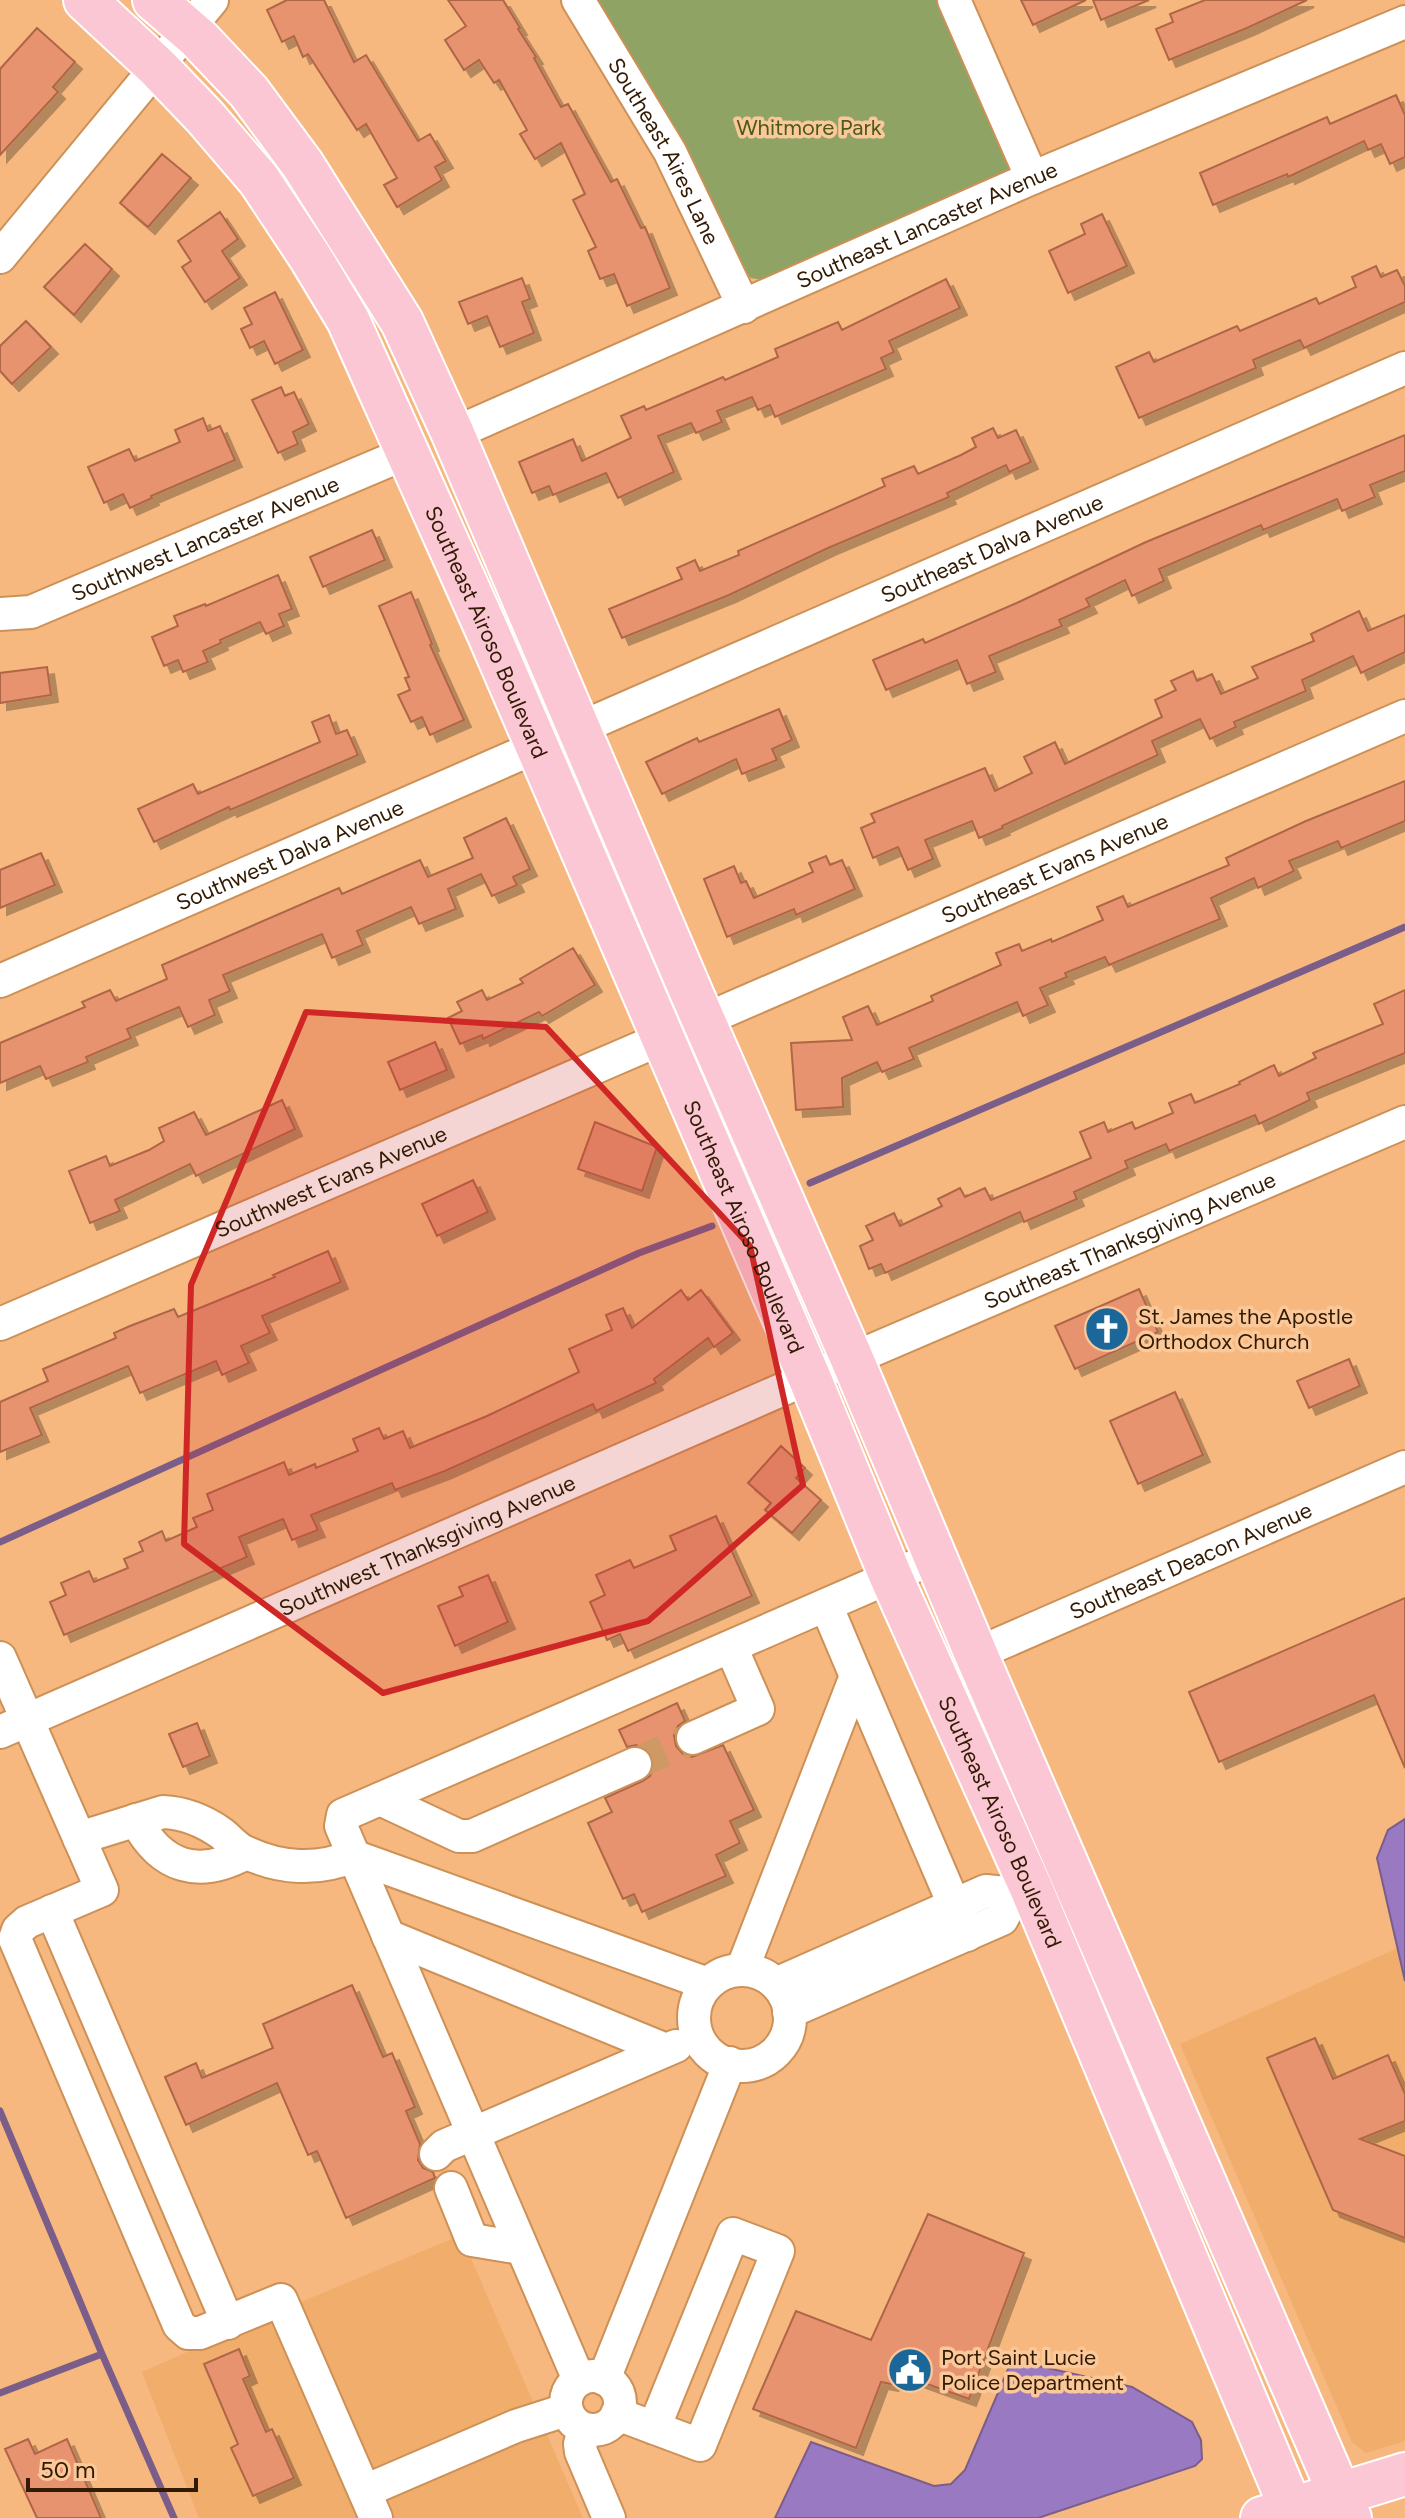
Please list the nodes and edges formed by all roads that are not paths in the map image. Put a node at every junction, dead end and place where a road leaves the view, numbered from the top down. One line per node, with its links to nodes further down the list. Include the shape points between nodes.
1 (85, 0): 6 (main road, Southeast Airoso Boulevard)
2 (154, 0): 6 (main road, Southeast Airoso Boulevard)
3 (578, 0): 9 (street, Southeast Aires Lane, via 670,152)
4 (954, 0): 7 (street)
5 (1405, 22): 7 (street, Southeast Lancaster Avenue)
6 (185, 33): 8 (street); 11 (main road, Southeast Airoso Boulevard, via 249,92 352,238 402,322); 12 (main road, Southeast Airoso Boulevard, via 205,117 259,180 310,257 348,320)
7 (1032, 178): 9 (street, Southeast Lancaster Avenue)
8 (0, 257)
9 (744, 307): 11 (street, Southeast Lancaster Avenue)
10 (1405, 368): 15 (street, Southeast Dalva Avenue)
11 (453, 434): 15 (main road, Southeast Airoso Boulevard)
12 (409, 452): 13 (street, Southwest Lancaster Avenue, via 31,612); 16 (main road, Southeast Airoso Boulevard)
13 (0, 614)
14 (1405, 716): 18 (street, Southeast Evans Avenue)
15 (578, 728): 16 (street, Southwest Dalva Avenue); 18 (main road, Southeast Airoso Boulevard)
16 (536, 747): 17 (street, Southwest Dalva Avenue); 19 (main road, Southeast Airoso Boulevard)
17 (0, 981)
18 (704, 1020): 22 (main road, Southeast Airoso Boulevard)
19 (661, 1039): 21 (street, Southwest Evans Avenue); 23 (main road, Southeast Airoso Boulevard)
20 (1405, 1122): 22 (street, Southeast Thanksgiving Avenue)
21 (0, 1324)
22 (852, 1359): 23 (street, Southwest Thanksgiving Avenue); 25 (main road, Southeast Airoso Boulevard)
23 (810, 1379): 26 (main road, Southeast Airoso Boulevard); 32 (street, Southwest Thanksgiving Avenue)
24 (1405, 1467): 29 (street, Southeast Deacon Avenue)
25 (936, 1557): 26 (street); 29 (main road, Southeast Airoso Boulevard)
26 (891, 1577): 27 (street); 41 (main road, Southeast Airoso Boulevard)
27 (826, 1605): 28 (street); 31 (street)
28 (731, 1647): 33 (street, via 758,1709); 35 (street)
29 (976, 1654): 40 (main road, Southeast Airoso Boulevard)
30 (0, 1658): 32 (street)
31 (856, 1676): 42 (street); 47 (street)
32 (13, 1726): 37 (street)
33 (693, 1738)
34 (635, 1764): 35 (street, via 472,1836 459,1836)
35 (380, 1799): 39 (street, via 343,1815 341,1826)
36 (136, 1820): 37 (street); 38 (street, via 178,1813 218,1831); 38 (street, via 147,1840 183,1865 227,1864)
37 (79, 1838): 43 (street, via 102,1890)
38 (246, 1853): 39 (street, via 304,1867)
39 (353, 1856): 45 (street); 48 (street)
40 (1070, 1871): 41 (street); 64 (main road, Southeast Airoso Boulevard)
41 (1023, 1891): 42 (street, via 986,1891); 44 (street, via 1002,1919); 65 (main road, Southeast Airoso Boulevard)
42 (954, 1905): 44 (street); 46 (street)
43 (52, 1911): 57 (street); 57 (street, via 27,1922 15,1939 173,2311 188,2333)
44 (967, 1935): 46 (street)
45 (388, 1936): 51 (street); 53 (street)
46 (882, 1954): 49 (street)
47 (742, 1970): 48 (street, via 724,1973); 49 (street, via 761,1973)
48 (708, 1984): 50 (street, via 694,2018)
49 (783, 1998): 52 (street, via 787,2036 777,2051 761,2062)
50 (698, 2037): 51 (street); 52 (street, via 708,2052)
51 (666, 2050): 53 (street)
52 (730, 2063): 58 (street)
53 (472, 2134): 54 (street); 56 (street)
54 (436, 2154)
55 (451, 2188): 56 (street, via 472,2240)
56 (521, 2248): 58 (street)
57 (228, 2323): 63 (street, via 281,2300)
58 (592, 2380): 59 (street, via 616,2390); 60 (street, via 567,2393)
59 (617, 2414): 60 (street, via 607,2426 591,2430); 61 (street)
60 (575, 2420): 63 (street, via 516,2426); 66 (street, via 581,2452)
61 (654, 2428): 61 (street, via 733,2234 778,2251 700,2445)
62 (1405, 2474): 64 (main road)
63 (370, 2504)
64 (1345, 2506): 65 (main road)
65 (1283, 2515)
66 (609, 2518)

